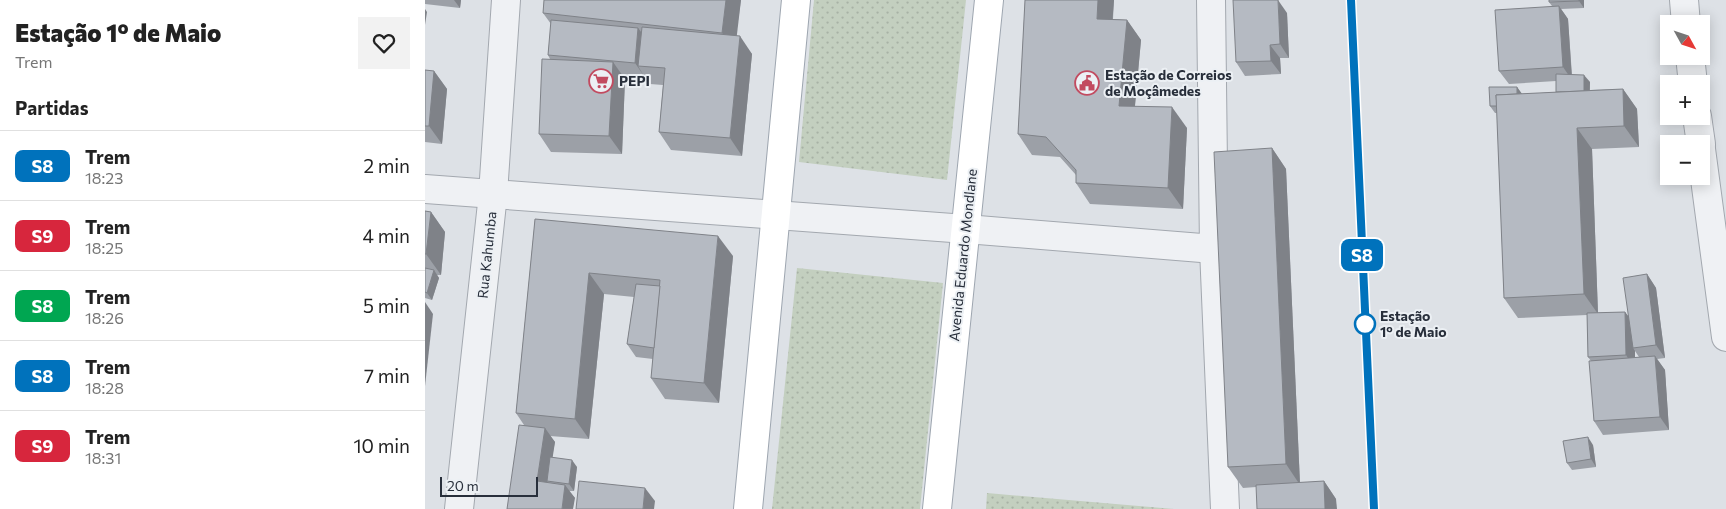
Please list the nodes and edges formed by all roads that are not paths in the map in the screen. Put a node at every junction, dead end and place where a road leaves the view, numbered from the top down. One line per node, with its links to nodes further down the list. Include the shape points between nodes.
1 (506, 0): 9 (street, Rua Kahumba)
2 (796, 0): 10 (main road)
3 (989, 0): 11 (main road, Avenida Eduardo Mondlane)
4 (1211, 0): 12 (street)
5 (1684, 0): 6 (street)
6 (1685, 15)
7 (1706, 185): 13 (street)
8 (425, 189): 9 (street)
9 (493, 194): 10 (street); 14 (street, Rua Kahumba)
10 (775, 215): 11 (street); 15 (main road)
11 (966, 229): 12 (street); 16 (main road, Avenida Eduardo Mondlane)
12 (1215, 249): 17 (street)
13 (1726, 337)
14 (459, 509)
15 (748, 509)
16 (937, 509)
17 (1225, 509)

